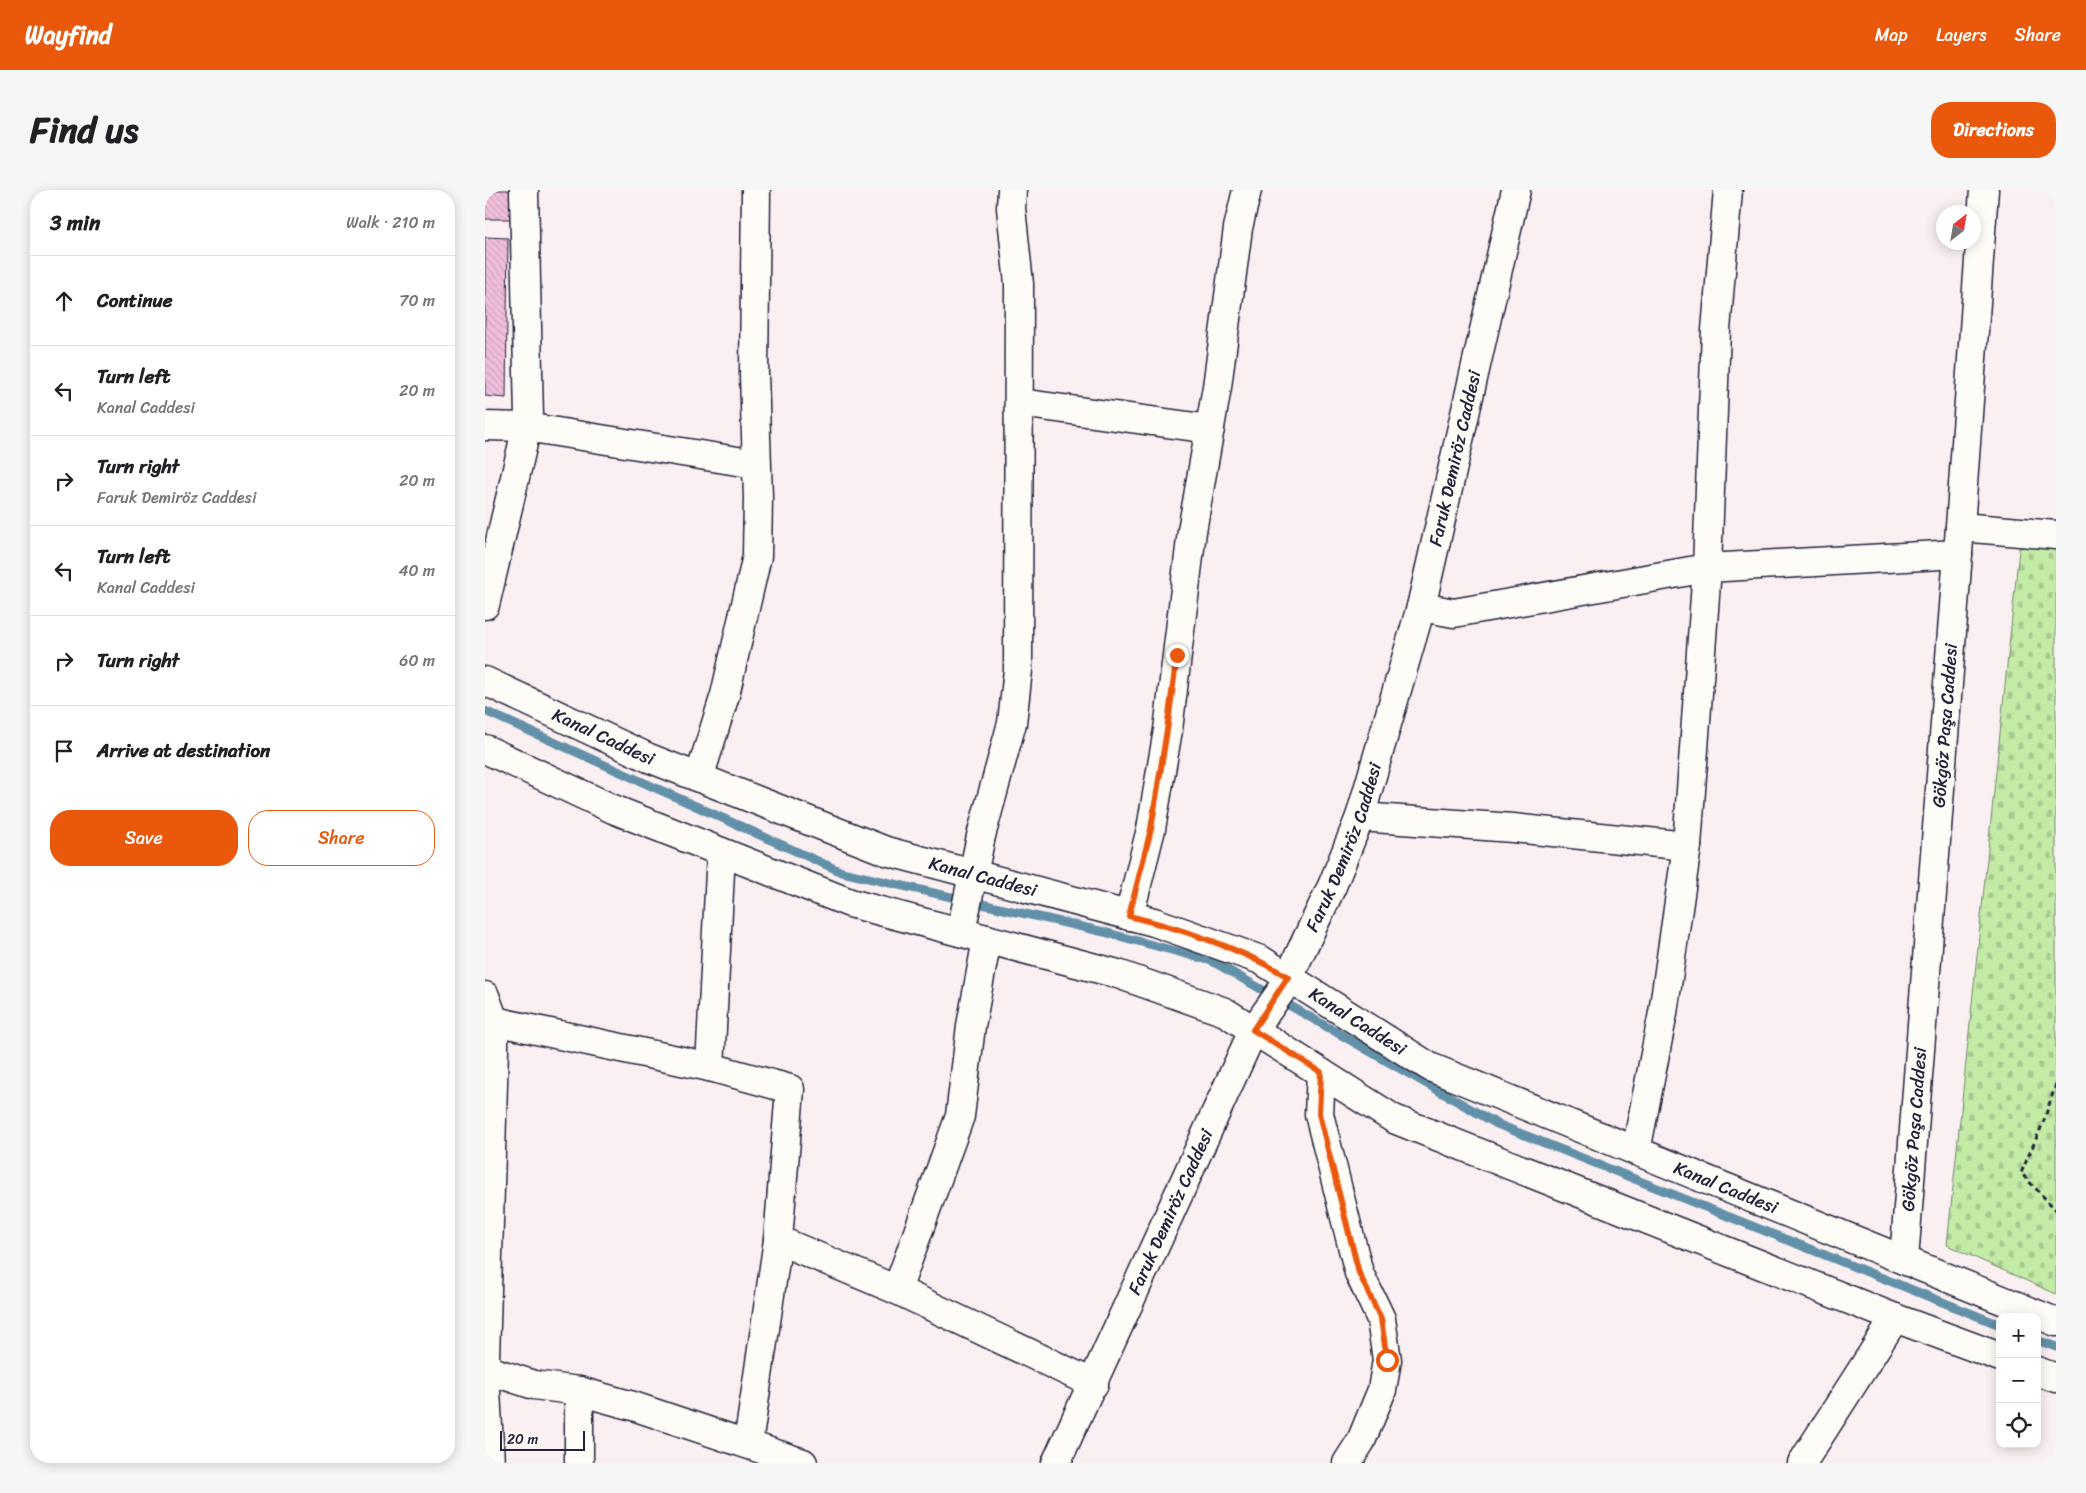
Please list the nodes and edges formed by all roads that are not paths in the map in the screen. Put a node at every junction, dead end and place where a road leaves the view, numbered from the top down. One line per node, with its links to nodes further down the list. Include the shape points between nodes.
1 (524, 190): 10 (street, via 529,418)
2 (756, 190): 12 (street, via 754,374)
3 (1013, 190): 8 (street, via 1011,208 1019,284)
4 (1247, 190): 11 (street, via 1238,228)
5 (1516, 190): 18 (street, Faruk Demiröz Caddesi)
6 (1728, 190): 16 (street, via 1716,330)
7 (1984, 190): 13 (street, Gökgöz Paşa Caddesi)
8 (1020, 403): 11 (street); 25 (street, via 1018,670 1012,723)
9 (485, 426): 10 (street)
10 (526, 427): 12 (street); 17 (street)
11 (1210, 429): 26 (street, via 1192,532 1151,829)
12 (757, 464): 21 (street, via 757,556 725,694)
13 (1960, 527): 14 (street); 15 (street, Gökgöz Paşa Caddesi)
14 (2056, 535)
15 (1958, 554): 16 (street); 37 (street, Gökgöz Paşa Caddesi)
16 (1707, 568): 18 (street, via 1454,613); 23 (street)
17 (485, 605)
18 (1421, 606): 22 (street, Faruk Demiröz Caddesi)
19 (485, 681): 21 (street, Kanal Caddesi)
20 (485, 749): 24 (street, via 613,809)
21 (699, 778): 25 (street, Kanal Caddesi, via 886,851)
22 (1360, 817): 23 (street, via 1513,828); 29 (street, Faruk Demiröz Caddesi, via 1333,886)
23 (1687, 846): 35 (street, via 1663,1013)
24 (721, 852): 27 (street, via 850,903); 33 (street)
25 (972, 878): 26 (street, Kanal Caddesi); 27 (street)
26 (1129, 916): 29 (street, Kanal Caddesi, via 1261,960)
27 (962, 926): 28 (street)
28 (987, 939): 31 (street, via 1118,974); 38 (street, via 971,1026 960,1116)
29 (1286, 982): 31 (street, Faruk Demiröz Caddesi); 35 (street, Kanal Caddesi, via 1430,1068)
30 (490, 1008): 32 (street); 33 (street)
31 (1259, 1023): 34 (street); 46 (street, Faruk Demiröz Caddesi)
32 (490, 1049): 42 (street)
33 (710, 1067): 36 (street, via 790,1089)
34 (1321, 1072): 39 (street, via 1394,1119); 53 (street, via 1319,1114 1359,1273 1381,1319 1387,1360 1382,1390 1361,1441)
35 (1636, 1151): 37 (street, Kanal Caddesi)
36 (778, 1240): 38 (street); 48 (street)
37 (1904, 1260): 40 (street, Kanal Caddesi)
38 (897, 1290): 46 (street)
39 (1895, 1318): 41 (street); 54 (street)
40 (2056, 1322)
41 (1996, 1356)
42 (485, 1358)
43 (485, 1371): 47 (street, via 534,1385); 49 (street)
44 (2041, 1372): 45 (street)
45 (2056, 1378)
46 (1094, 1384): 52 (street, Faruk Demiröz Caddesi)
47 (579, 1391): 48 (street); 50 (street)
48 (748, 1444): 51 (street)
49 (490, 1463)
50 (579, 1463)
51 (803, 1463)
52 (1056, 1463)
53 (1347, 1463)
54 (1801, 1463)

